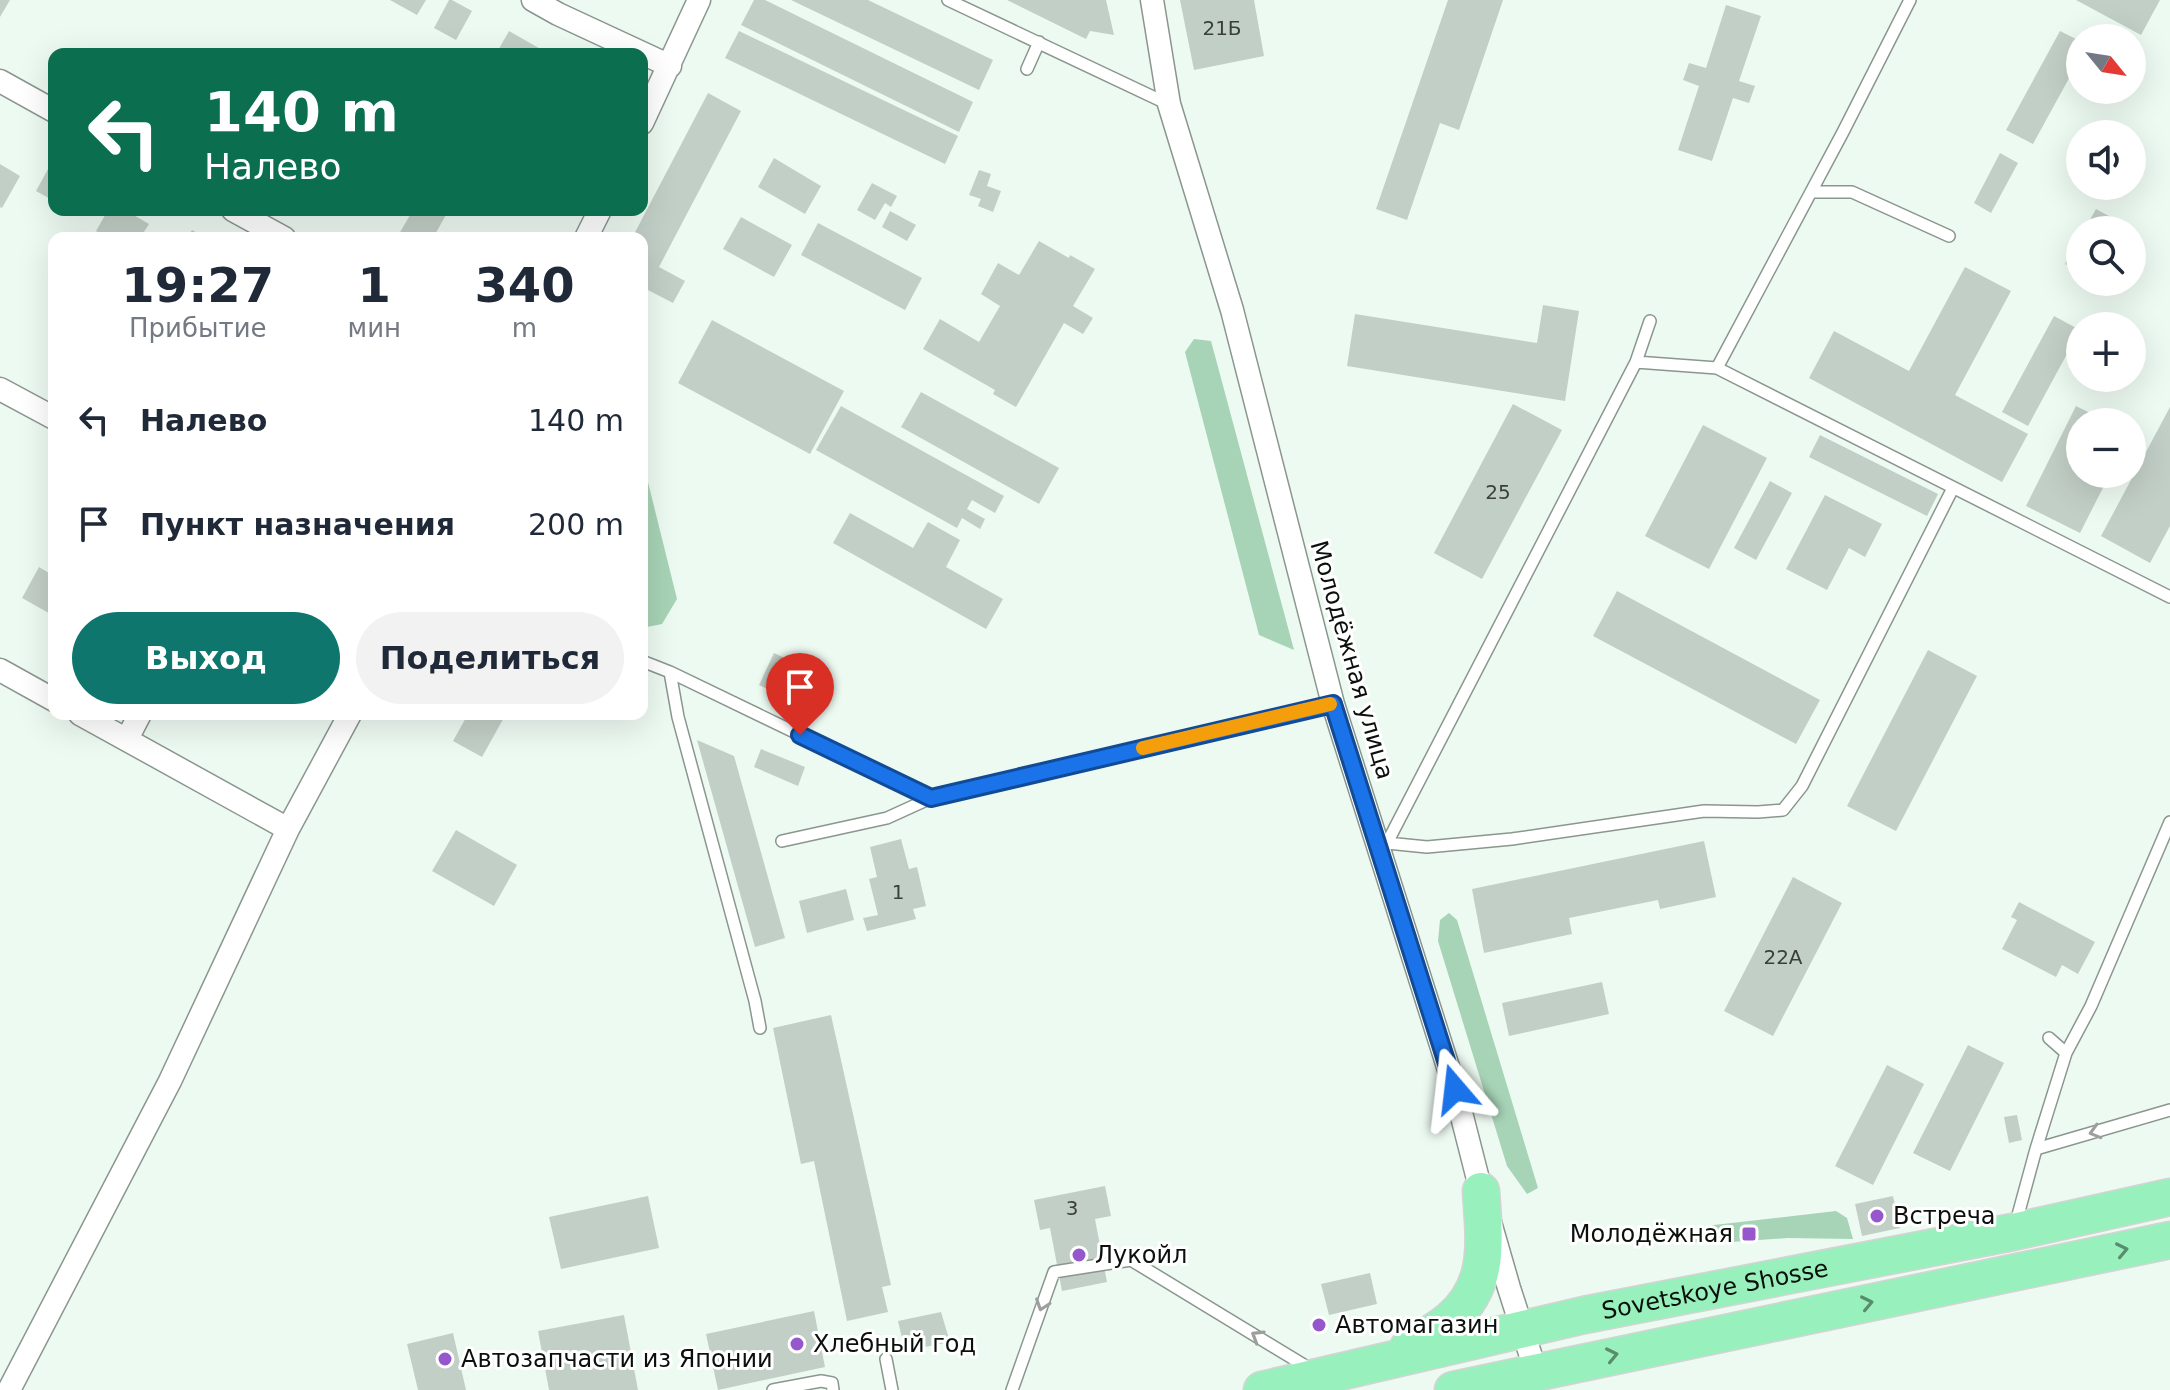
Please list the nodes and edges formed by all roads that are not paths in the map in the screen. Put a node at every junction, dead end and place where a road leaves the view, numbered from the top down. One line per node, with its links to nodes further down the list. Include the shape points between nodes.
1 (533, 0): 7 (street)
2 (699, 0): 9 (street)
3 (948, 0): 6 (lane)
4 (1152, 0): 12 (street, Молодёжная улица)
5 (1910, 0): 15 (lane)
6 (1039, 42): 10 (lane); 12 (lane)
7 (631, 48)
8 (648, 56): 9 (street)
9 (670, 66): 14 (street)
10 (1027, 69)
11 (0, 81): 13 (street)
12 (1169, 104): 30 (street, Молодёжная улица, via 1232,310)
13 (48, 108)
14 (648, 111)
15 (1811, 192): 18 (lane, via 1852,192); 21 (lane)
16 (244, 216): 17 (street)
17 (273, 232)
18 (1949, 236)
19 (1650, 321): 20 (lane)
20 (1636, 362): 21 (lane); 39 (lane)
21 (1717, 368): 24 (lane)
22 (0, 389): 23 (street)
23 (48, 415)
24 (1953, 488): 25 (lane); 39 (lane, via 1802,786 1783,810 1704,811 1512,839)
25 (2170, 597)
26 (648, 663): 28 (lane)
27 (0, 670): 29 (street)
28 (670, 672): 35 (lane); 40 (lane)
29 (48, 697)
30 (1333, 704): 35 (lane); 39 (street, Молодёжная улица)
31 (91, 720): 34 (street)
32 (137, 720): 34 (street)
33 (347, 720): 37 (street)
34 (127, 739): 37 (street)
35 (931, 798): 38 (lane, via 887,818)
36 (2170, 822): 42 (lane)
37 (288, 829): 54 (street, via 170,1081)
38 (782, 841)
39 (1384, 847): 45 (street, Молодёжная улица)
40 (760, 1028)
41 (2049, 1038): 42 (lane)
42 (2066, 1053): 44 (lane)
43 (2170, 1110): 44 (lane, one-way to 44)
44 (2036, 1149): 47 (lane)
45 (1481, 1191): 49 (street, Молодёжная улица); 51 (highway, via 1485,1252 1468,1301 1450,1320)
46 (2170, 1197): 47 (highway, Sovetskoye Shosse)
47 (2013, 1232): 49 (highway, Sovetskoye Shosse)
48 (2170, 1240): 52 (highway, Sovetskoye Shosse, one-way to 48)
49 (1523, 1329): 51 (highway, Sovetskoye Shosse); 52 (street, Молодёжная улица)
50 (886, 1359): 57 (lane)
51 (1388, 1362): 53 (highway, Sovetskoye Shosse)
52 (1536, 1372): 60 (highway, Sovetskoye Shosse)
53 (1323, 1377): 58 (lane, one-way to 58, via 1131,1260 1054,1272); 59 (highway, Sovetskoye Shosse)
54 (9, 1390)
55 (773, 1390): 56 (lane, via 821,1381 832,1383)
56 (833, 1390)
57 (892, 1390)
58 (1012, 1390)
59 (1262, 1390)
60 (1453, 1390)

